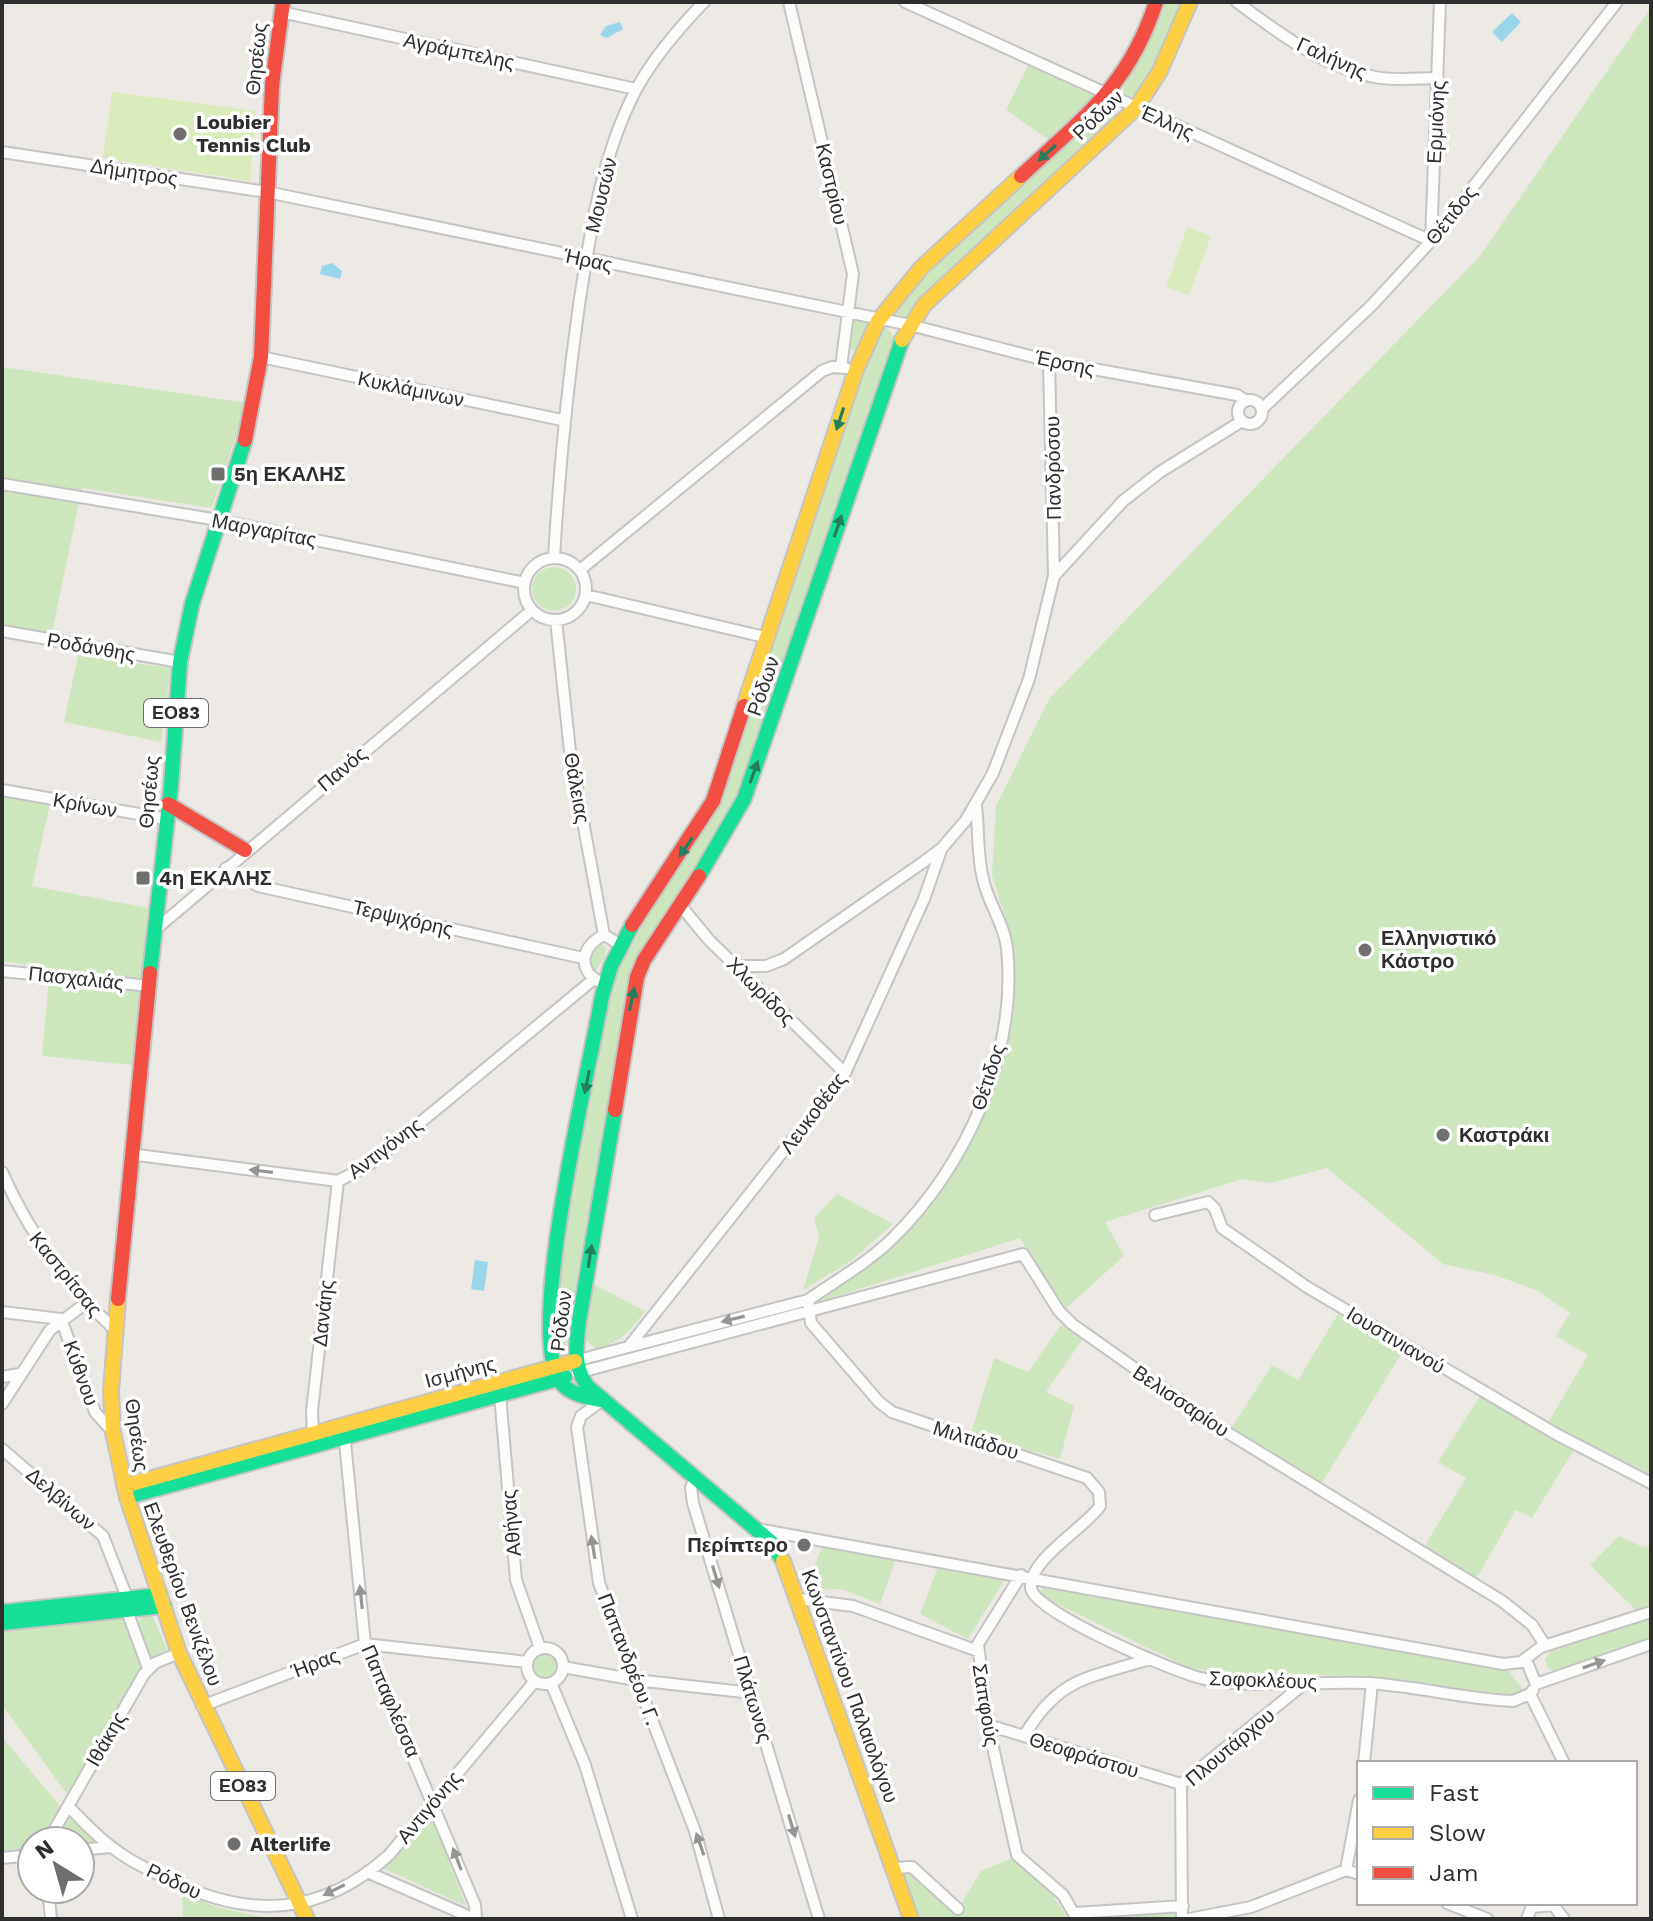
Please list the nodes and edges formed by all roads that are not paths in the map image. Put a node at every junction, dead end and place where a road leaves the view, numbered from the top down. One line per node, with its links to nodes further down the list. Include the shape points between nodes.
1 (704, 2): 11 (street, Μουσών)
2 (789, 2): 18 (street, Καστρίου, via 853,274)
3 (905, 2): 12 (street, Έλλης)
4 (1156, 2): 12 (street, Ρόδων, via 1143,42)
5 (1190, 2): 13 (street, Ρόδων, via 1160,71)
6 (1237, 2): 10 (street, Γαλήνης, via 1309,51 1354,71 1378,78)
7 (1440, 2): 10 (street, Ερμιόνης)
8 (1617, 2): 16 (street, Θέτιδος)
9 (282, 7): 11 (street, Αγράμπελης); 15 (street, Θησέως / ΕΟ83)
10 (1438, 78): 16 (street, Ερμιόνης)
11 (636, 89): 17 (street, Μουσών, via 609,160)
12 (1108, 95): 13 (street, Έλλης); 19 (street, Ρόδων, one-way to 19, via 921,268)
13 (1136, 108): 16 (street, Έλλης); 20 (street, Ρόδων, via 946,283)
14 (2, 152): 15 (street, Δήμητρος)
15 (267, 192): 17 (street, Ήρας); 21 (street, Θησέως / ΕΟ83)
16 (1431, 241): 25 (street, Θέτιδος)
17 (586, 260): 18 (street, Ήρας); 26 (street, Μουσών)
18 (848, 314): 19 (street, Ήρας); 23 (street, Καστρίου)
19 (878, 321): 20 (street, Ήρας); 23 (street, Ρόδων)
20 (910, 325): 22 (street, Έρσης); 46 (street, Ρόδων, one-way to 20, via 744,799 897,348)
21 (261, 357): 26 (street, Κυκλάμινων); 29 (street, Θησέως / ΕΟ83, via 247,433)
22 (1049, 361): 24 (street, Έρσης, via 1222,393); 32 (street, Πανδρόσου)
23 (849, 369): 31 (street, via 822,371); 38 (street, Ρόδων, one-way to 38)
24 (1243, 405): 25 (street, via 1254,401); 27 (street)
25 (1263, 408): 27 (street, via 1257,422)
26 (562, 420): 30 (street, Μουσών)
27 (1242, 421): 32 (street, via 1123,501)
28 (2, 484): 29 (street, Μαργαρίτας)
29 (218, 520): 33 (street, Μαργαρίτας); 39 (street, Θησέως / ΕΟ83)
30 (554, 558): 31 (street); 33 (street, via 530,570)
31 (580, 570): 34 (street)
32 (1054, 576): 41 (street, via 1029,679)
33 (525, 583): 35 (street)
34 (586, 595): 36 (street, via 580,608); 38 (street)
35 (532, 610): 36 (street); 44 (street, Πανός)
36 (556, 620): 48 (street, Θάλειας, via 570,751)
37 (2, 631): 39 (street, Ροδάνθης)
38 (769, 638): 49 (street, Ρόδων, one-way to 49, via 713,801)
39 (180, 662): 42 (street, Θησέως / ΕΟ83)
40 (2, 790): 42 (street, Κρίνων)
41 (976, 806): 43 (street); 61 (street, Θέτιδος, via 981,872 1005,936 1007,958 1006,1012 995,1062 961,1147 924,1205 872,1257)
42 (168, 812): 44 (street); 47 (street, Θησέως / ΕΟ83)
43 (942, 848): 51 (street, via 784,959 766,966); 55 (street, Λευκοθέας)
44 (245, 850): 45 (street, Πανός)
45 (226, 868): 47 (street, Πανός); 50 (street, Τερψιχόρης, via 258,886)
46 (681, 906): 51 (street, Χλωρίδος); 66 (street, Ρόδων, one-way to 46, via 637,977)
47 (155, 930): 54 (street, Θησέως / ΕΟ83)
48 (604, 935): 49 (street); 50 (street)
49 (621, 945): 53 (street, Ρόδων)
50 (583, 958): 53 (street, via 585,970)
51 (735, 966): 55 (street, Χλωρίδος)
52 (2, 971): 54 (street, Πασχαλιάς)
53 (600, 981): 58 (street, Αντιγόνης, via 369,1165); 67 (street, Ρόδων, one-way to 67, via 563,1201 551,1309)
54 (150, 986): 56 (street, Θησέως / ΕΟ83)
55 (845, 1073): 65 (street, Λευκοθέας)
56 (130, 1154): 58 (street, Αντιγόνης, one-way to 56); 64 (street, Θησέως / ΕΟ83)
57 (2, 1172): 60 (street, Καστρίτσας, via 28,1228)
58 (338, 1181): 75 (street, Δανάης)
59 (1155, 1215): 78 (street, Ιουστινιανού, via 1208,1202 1222,1228 1307,1287 1556,1434)
60 (86, 1303): 63 (street); 64 (street, Καστρίτσας)
61 (808, 1306): 65 (street, Ισμήνης, one-way to 65); 66 (street, Ισμήνης); 81 (street, Μιλτιάδου, via 821,1337 892,1412 1092,1482 1101,1497 1097,1510); 90 (street, Βελισσαρίου, via 1023,1254 1072,1324 1215,1425 1502,1601 1536,1628)
62 (2, 1312): 63 (street, Κύθνου)
63 (61, 1319): 68 (street); 74 (street, Κύθνου, via 95,1412)
64 (114, 1329): 74 (street, Θησέως / ΕΟ83)
65 (630, 1345): 66 (street, Ισμήνης)
66 (576, 1367): 67 (street, Ισμήνης); 71 (street, Ρόδων)
67 (555, 1373): 70 (street, Ισμήνης); 71 (street, Ρόδων, via 579,1396); 73 (street, Ισμήνης)
68 (19, 1374): 69 (street); 72 (street)
69 (2, 1377)
70 (500, 1395): 73 (street, Ισμήνης); 91 (street, Αθήνας, via 516,1580)
71 (601, 1401): 77 (street, Κωνσταντίνου Παλαιολόγου); 99 (street, Παπανδρέου Γ., one-way to 71, via 599,1583 579,1451 579,1420)
72 (2, 1404)
73 (344, 1431): 75 (street, Ισμήνης); 88 (street, Παπαφλέσσα, one-way to 73)
74 (113, 1432): 79 (street, Θησέως / ΕΟ83)
75 (314, 1440): 79 (street, Ισμήνης)
76 (2, 1449): 84 (street, Δελβίνων, via 103,1536)
77 (694, 1480): 80 (street, Κωνσταντίνου Παλαιολόγου); 105 (street, Πλάτωνος, one-way to 105, via 693,1503)
78 (1651, 1483)
79 (125, 1491): 83 (street, Ελευθερίου Βενιζέλου / ΕΟ83)
80 (755, 1529): 81 (street); 82 (street, Κωνσταντίνου Παλαιολόγου, via 781,1555)
81 (1027, 1576): 92 (street, Μιλτιάδου, via 982,1633); 94 (street, Σοφοκλέους, via 1040,1602); 95 (street, via 1494,1662)
82 (799, 1599): 92 (street, Σαπφούς, via 853,1606); 118 (street, Κωνσταντίνου Παλαιολόγου)
83 (162, 1601): 84 (street); 93 (street, Ελευθερίου Βενιζέλου / ΕΟ83)
84 (127, 1606): 85 (street); 87 (street); 98 (street, Δελβίνων)
85 (2, 1612)
86 (1651, 1612): 90 (street)
87 (2, 1623)
88 (365, 1644): 96 (street, Ήρας); 106 (street, Ήρας); 112 (street, Παπαφλέσσα)
89 (1651, 1644): 104 (street, Σοφοκλέους, one-way to 89)
90 (1541, 1647): 95 (street)
91 (540, 1648): 96 (street); 97 (street, via 557,1651)
92 (978, 1651): 107 (street, Σαπφούς)
93 (179, 1653): 98 (street); 106 (street, Ελευθερίου Βενιζέλου / ΕΟ83)
94 (1149, 1659): 102 (street, Σοφοκλέους, via 1173,1671 1215,1680); 108 (street, via 1075,1681 1048,1701)
95 (1526, 1660): 104 (street)
96 (527, 1662): 100 (street)
97 (563, 1667): 99 (street); 101 (street)
98 (148, 1668): 113 (street, Ιθάκης)
99 (636, 1680): 105 (street); 134 (street, Παπανδρέου Γ., one-way to 99, via 708,1867)
100 (535, 1681): 101 (street); 112 (street, Αντιγόνης)
101 (551, 1683): 133 (street, via 585,1765)
102 (1305, 1683): 103 (street, Σοφοκλέους); 111 (street, Πλουτάρχου)
103 (1372, 1683): 104 (street, Σοφοκλέους, via 1499,1701 1518,1701); 109 (street)
104 (1533, 1689): 110 (street)
105 (752, 1693): 129 (street, Πλάτωνος, one-way to 129)
106 (202, 1706): 122 (street, Ελευθερίου Βενιζέλου / ΕΟ83)
107 (988, 1725): 108 (street, Θεοφράστου); 128 (street, Σαπφούς, via 1017,1855 1063,1895)
108 (1024, 1736): 111 (street, Θεοφράστου)
109 (1364, 1761)
110 (1563, 1761)
111 (1181, 1784): 125 (street, Πλουτάρχου)
112 (433, 1800): 120 (street, Αντιγόνης, via 389,1855); 132 (street, Παπαφλέσσα, one-way to 112, via 475,1905)
113 (68, 1806): 115 (street, Ιθάκης); 116 (street, Ρόδου)
114 (1357, 1811): 119 (street)
115 (57, 1825)
116 (110, 1847): 117 (street); 126 (street, Ρόδου, via 210,1897)
117 (96, 1848)
118 (893, 1868): 127 (street, via 912,1867); 135 (street, Κωνσταντίνου Παλαιολόγου)
119 (1346, 1870): 121 (street); 137 (street, via 1251,1907)
120 (367, 1872): 122 (street, Αντιγόνης, one-way to 122); 132 (street)
121 (1357, 1873)
122 (300, 1904): 126 (street, Ρόδου); 131 (street, Ελευθερίου Βενιζέλου / ΕΟ83)
123 (1452, 1905): 138 (street)
124 (1533, 1905): 139 (street)
125 (1183, 1906): 128 (street); 136 (street, Πλουτάρχου)
126 (275, 1908): 130 (street)
127 (958, 1909)
128 (1076, 1916)
129 (817, 1917)
130 (282, 1919)
131 (307, 1919)
132 (475, 1919)
133 (632, 1919)
134 (719, 1919)
135 (911, 1919)
136 (1182, 1919)
137 (1189, 1919)
138 (1487, 1919)
139 (1527, 1919)

